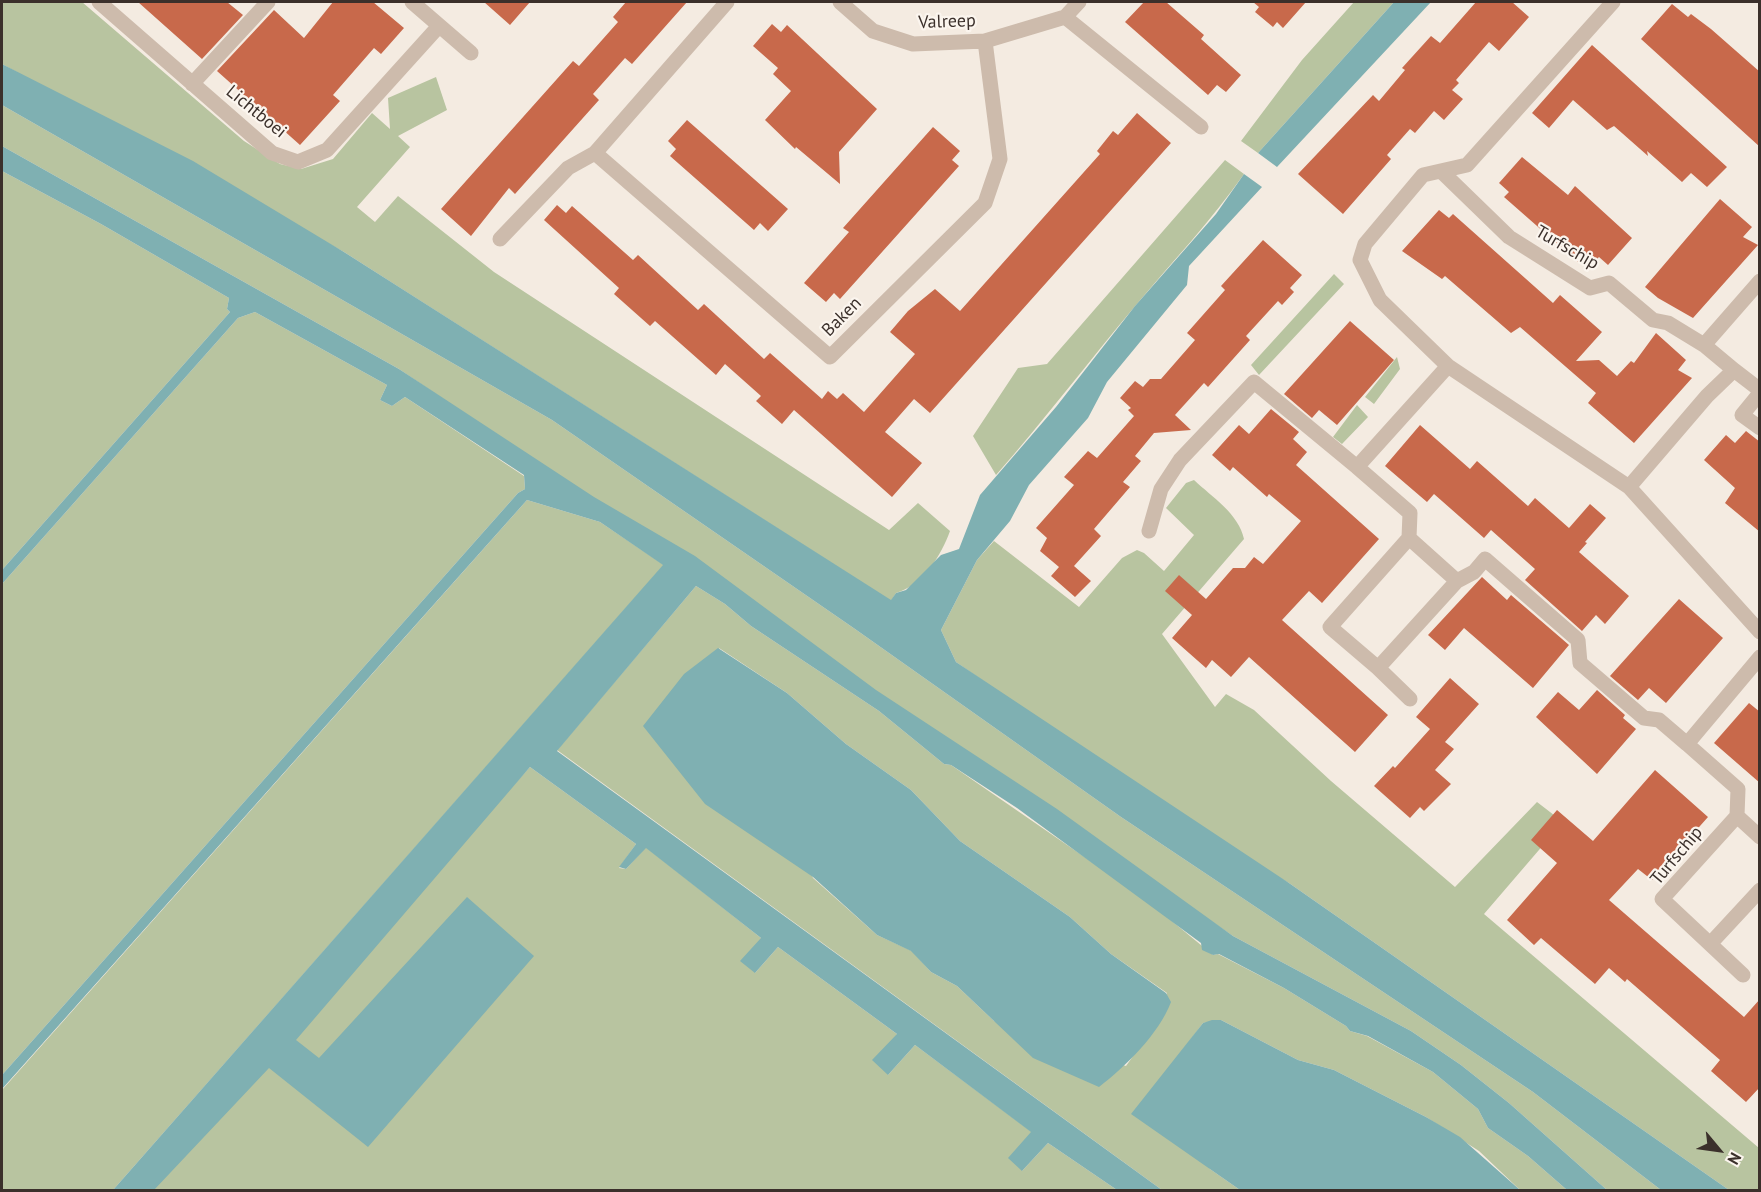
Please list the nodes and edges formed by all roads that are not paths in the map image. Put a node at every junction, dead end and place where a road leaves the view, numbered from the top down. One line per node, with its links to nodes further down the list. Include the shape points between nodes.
1 (99, 2): 12 (street, Lichtboei)
2 (268, 2): 12 (street)
3 (412, 2): 9 (street)
4 (727, 2): 14 (street)
5 (840, 2): 10 (street, Valreep, via 873,30 913,44)
6 (1079, 2): 8 (street)
7 (1613, 2): 15 (street, via 1467,165)
8 (1065, 17): 10 (street, Valreep); 13 (street)
9 (439, 26): 11 (street); 12 (street, Lichtboei, via 327,150 298,162 272,153)
10 (986, 41): 14 (street, Baken, via 1000,159 985,203 830,357)
11 (471, 53)
12 (192, 84)
13 (1201, 128)
14 (595, 153): 16 (street, via 568,168)
15 (1441, 171): 18 (street, Turfschip, via 1509,237 1590,288 1608,283 1653,320 1668,323); 19 (street, via 1423,175 1365,244 1360,260 1380,300)
16 (500, 239)
17 (1760, 281): 18 (street)
18 (1704, 345): 20 (street)
19 (1448, 366): 23 (street); 24 (street)
20 (1734, 370): 21 (street); 24 (street)
21 (1760, 392): 22 (street, via 1742,415)
22 (1760, 428)
23 (1357, 467): 25 (street, via 1254,381 1180,460 1161,489); 26 (street, via 1410,513)
24 (1629, 487): 28 (street)
25 (1149, 531)
26 (1409, 538): 27 (street); 30 (street, via 1330,627)
27 (1457, 581): 30 (street); 32 (street, via 1485,559 1578,640 1580,663 1644,718 1659,720)
28 (1760, 632)
29 (1760, 657): 32 (street)
30 (1378, 668): 31 (street)
31 (1410, 699)
32 (1687, 744): 33 (street, via 1738,789)
33 (1737, 816): 34 (street); 36 (street, Turfschip, via 1662,899)
34 (1760, 837)
35 (1760, 890): 36 (street)
36 (1710, 944): 37 (street, Turfschip)
37 (1743, 975)

